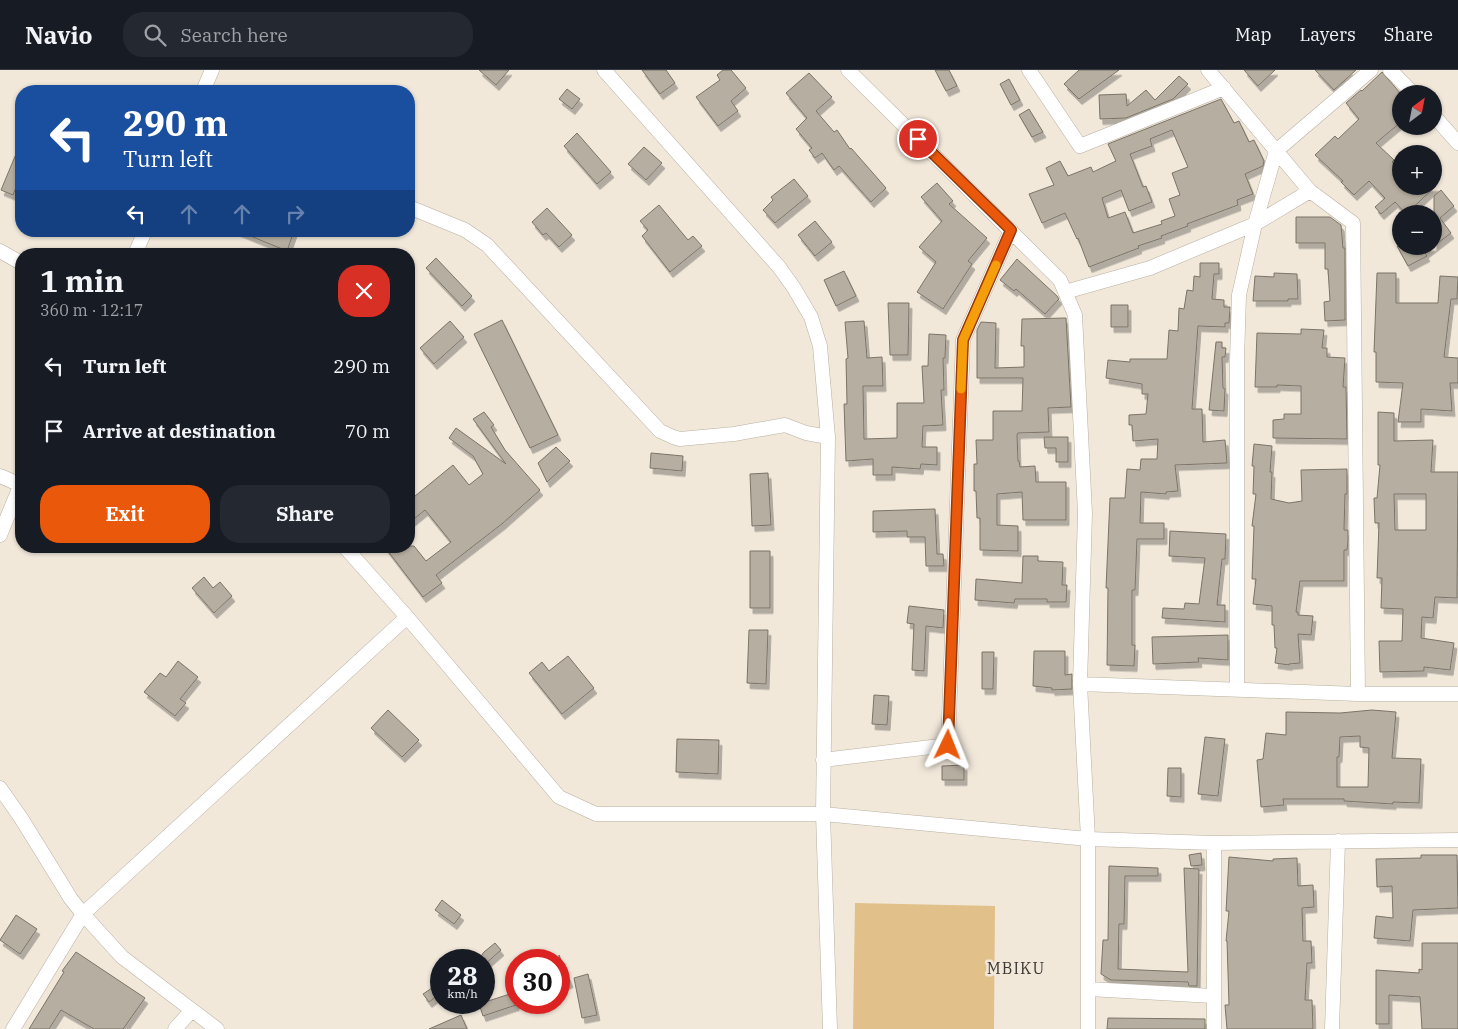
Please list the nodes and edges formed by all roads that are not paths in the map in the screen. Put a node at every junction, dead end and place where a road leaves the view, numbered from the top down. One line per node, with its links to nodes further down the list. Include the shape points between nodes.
1 (212, 70): 8 (street)
2 (604, 70): 21 (street, via 763,248 794,288 810,317 820,346)
3 (848, 70): 17 (street)
4 (1028, 70): 10 (street, via 1080,146)
5 (1208, 70): 10 (street)
6 (1371, 70): 13 (street)
7 (1390, 70): 9 (street)
8 (206, 85)
9 (1405, 85)
10 (1224, 88): 13 (street)
11 (1442, 125): 12 (street)
12 (1458, 143)
13 (1276, 151): 14 (street); 16 (street)
14 (1310, 191): 16 (street); 30 (street, via 1353,223)
15 (415, 210): 21 (street, via 464,230 487,245 666,434 680,438 734,434 785,425)
16 (1255, 224): 20 (street, via 1150,268); 29 (street, via 1239,304)
17 (1011, 230): 20 (street, via 1060,280); 32 (street, via 963,340 948,745)
18 (0, 251): 19 (street)
19 (15, 260)
20 (1066, 292): 28 (street, via 1075,315 1085,513)
21 (828, 438): 32 (street)
22 (0, 476): 23 (street)
23 (15, 482)
24 (15, 499): 25 (street)
25 (0, 535)
26 (350, 553): 27 (street)
27 (407, 617): 34 (street, via 559,796 596,814); 39 (street)
28 (1080, 684): 29 (street); 35 (street)
29 (1237, 689): 30 (street)
30 (1358, 694): 31 (street)
31 (1458, 694)
32 (823, 760): 34 (street)
33 (0, 788): 39 (street)
34 (823, 814): 35 (street); 46 (street)
35 (1088, 839): 38 (street); 40 (street)
36 (1458, 840): 37 (street)
37 (1338, 841): 38 (street); 49 (street)
38 (1214, 843): 41 (street)
39 (83, 914): 42 (street, via 122,957); 43 (street)
40 (1089, 989): 41 (street); 47 (street)
41 (1213, 996): 48 (street)
42 (192, 1010): 44 (street); 45 (street)
43 (13, 1029)
44 (175, 1029)
45 (217, 1029)
46 (830, 1029)
47 (1088, 1029)
48 (1214, 1029)
49 (1332, 1029)

